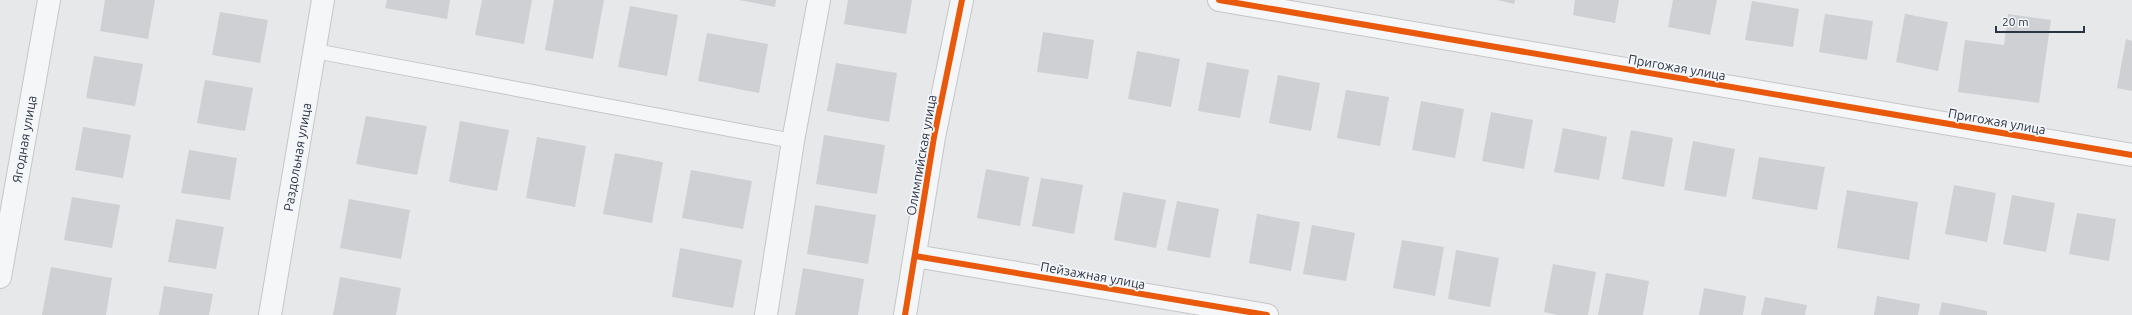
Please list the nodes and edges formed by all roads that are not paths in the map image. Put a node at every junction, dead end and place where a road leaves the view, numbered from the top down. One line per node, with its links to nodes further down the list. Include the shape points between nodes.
1 (49, 0): 10 (street, Ягодная улица)
2 (323, 0): 6 (street, Раздольная улица)
3 (819, 0): 7 (street)
4 (962, 0): 9 (street, Олимпийская улица, via 934,137)
5 (1219, 0): 8 (street, Пригожая улица)
6 (315, 52): 7 (lane); 11 (street, Раздольная улица)
7 (793, 141): 12 (street)
8 (2132, 155)
9 (915, 256): 13 (street, Олимпийская улица); 14 (street, Пейзажная улица)
10 (0, 277)
11 (270, 315)
12 (766, 315)
13 (905, 315)
14 (1267, 315)

